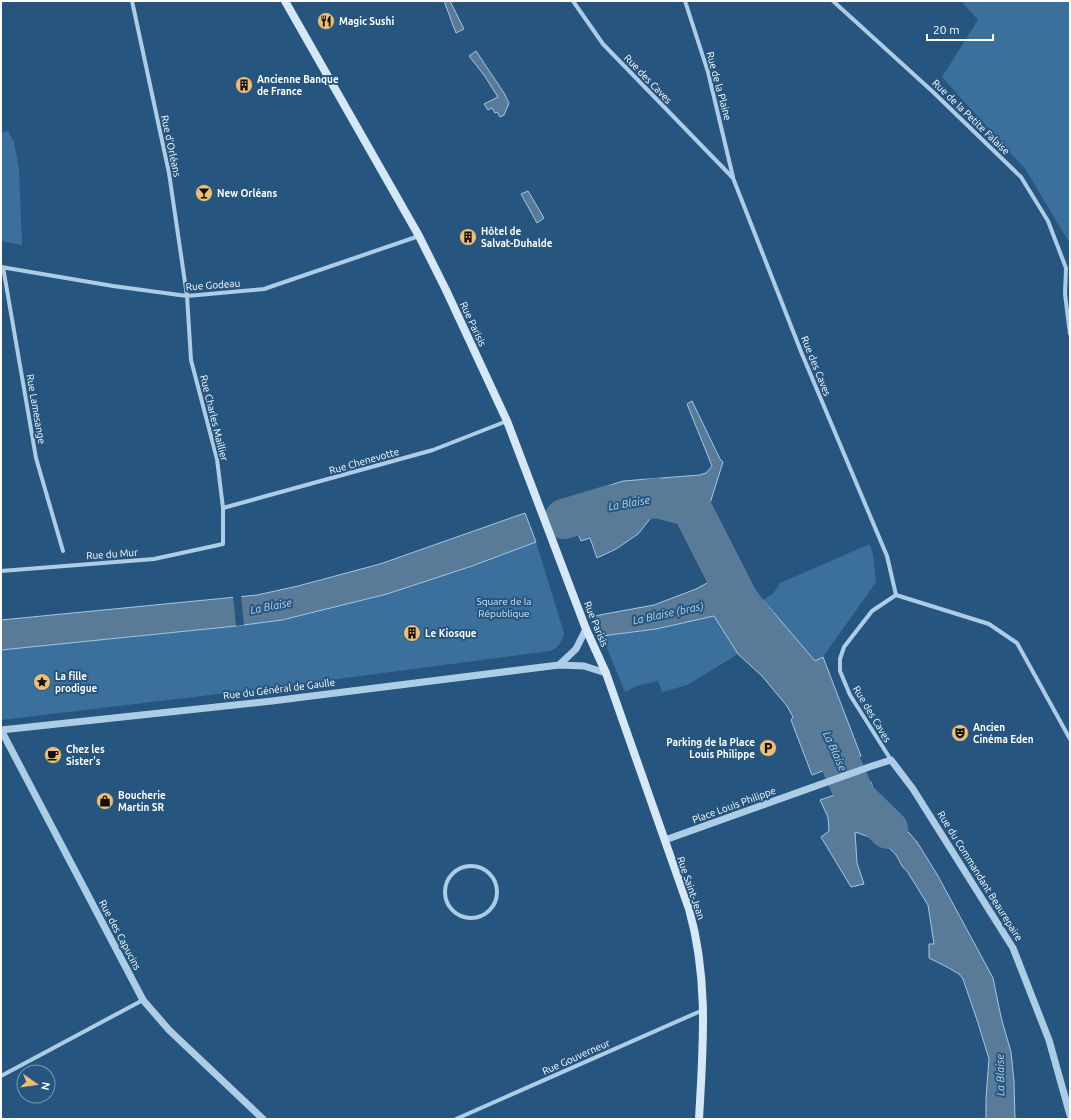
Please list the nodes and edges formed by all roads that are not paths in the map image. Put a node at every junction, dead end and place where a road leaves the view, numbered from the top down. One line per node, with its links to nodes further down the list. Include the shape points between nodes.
1 (132, 1): 10 (street, Rue d'Orléans, via 169,173)
2 (285, 1): 7 (main road, Rue Parisis)
3 (573, 1): 6 (street, Rue des Caves, via 603,44)
4 (685, 1): 6 (street, Rue de la Plaine, via 708,72)
5 (833, 1): 9 (street, Rue de la Petite Falaise, via 1021,177 1048,221)
6 (733, 178): 17 (street, Rue des Caves, via 802,354 887,556)
7 (419, 236): 10 (street, Rue Godeau, via 264,289); 12 (main road, Rue Parisis)
8 (2, 267): 10 (street, Rue Godeau); 15 (street, Rue Lamesange, via 36,458)
9 (1068, 269): 11 (street, via 1065,294)
10 (187, 296): 13 (street, Rue Charles Maillier, via 191,360 217,459)
11 (1070, 334)
12 (507, 421): 13 (street, Rue Chenevotte, via 433,450); 18 (main road, Rue Parisis)
13 (222, 508): 14 (street, Rue Charles Maillier)
14 (223, 544): 16 (street, Rue du Mur, via 154,559)
15 (64, 551)
16 (1, 572)
17 (896, 595): 22 (street, via 989,624 1017,643); 23 (street, Rue des Caves, via 872,611 844,647 840,659 840,671 850,695)
18 (586, 630): 19 (street, via 576,649); 20 (main road, Rue Parisis)
19 (559, 665): 20 (street, Rue du Général de Gaulle, via 584,666); 21 (street, Rue du Général de Gaulle, via 272,701)
20 (606, 673): 24 (main road, Rue Saint-Jean)
21 (1, 730): 26 (street, Rue des Capucins)
22 (1070, 739)
23 (891, 760): 24 (street, Place Louis Philippe); 29 (street, Rue du Commandant Beaurepaire, via 913,789 1013,948 1050,1040)
24 (665, 840): 27 (main road, Rue Saint-Jean, via 695,931 702,974)
25 (497, 897): 25 (street, via 498,888 495,880 482,868 474,866 466,866 455,872 447,882 445,890 446,898 455,912 471,918 488,912)
26 (143, 1000): 28 (street); 30 (street, Rue des Capucins, via 169,1030)
27 (704, 1010): 31 (street, Rue Gouverneur); 32 (main road, Rue Saint-Jean)
28 (1, 1076)
29 (1070, 1115)
30 (263, 1119)
31 (456, 1119)
32 (699, 1119)

